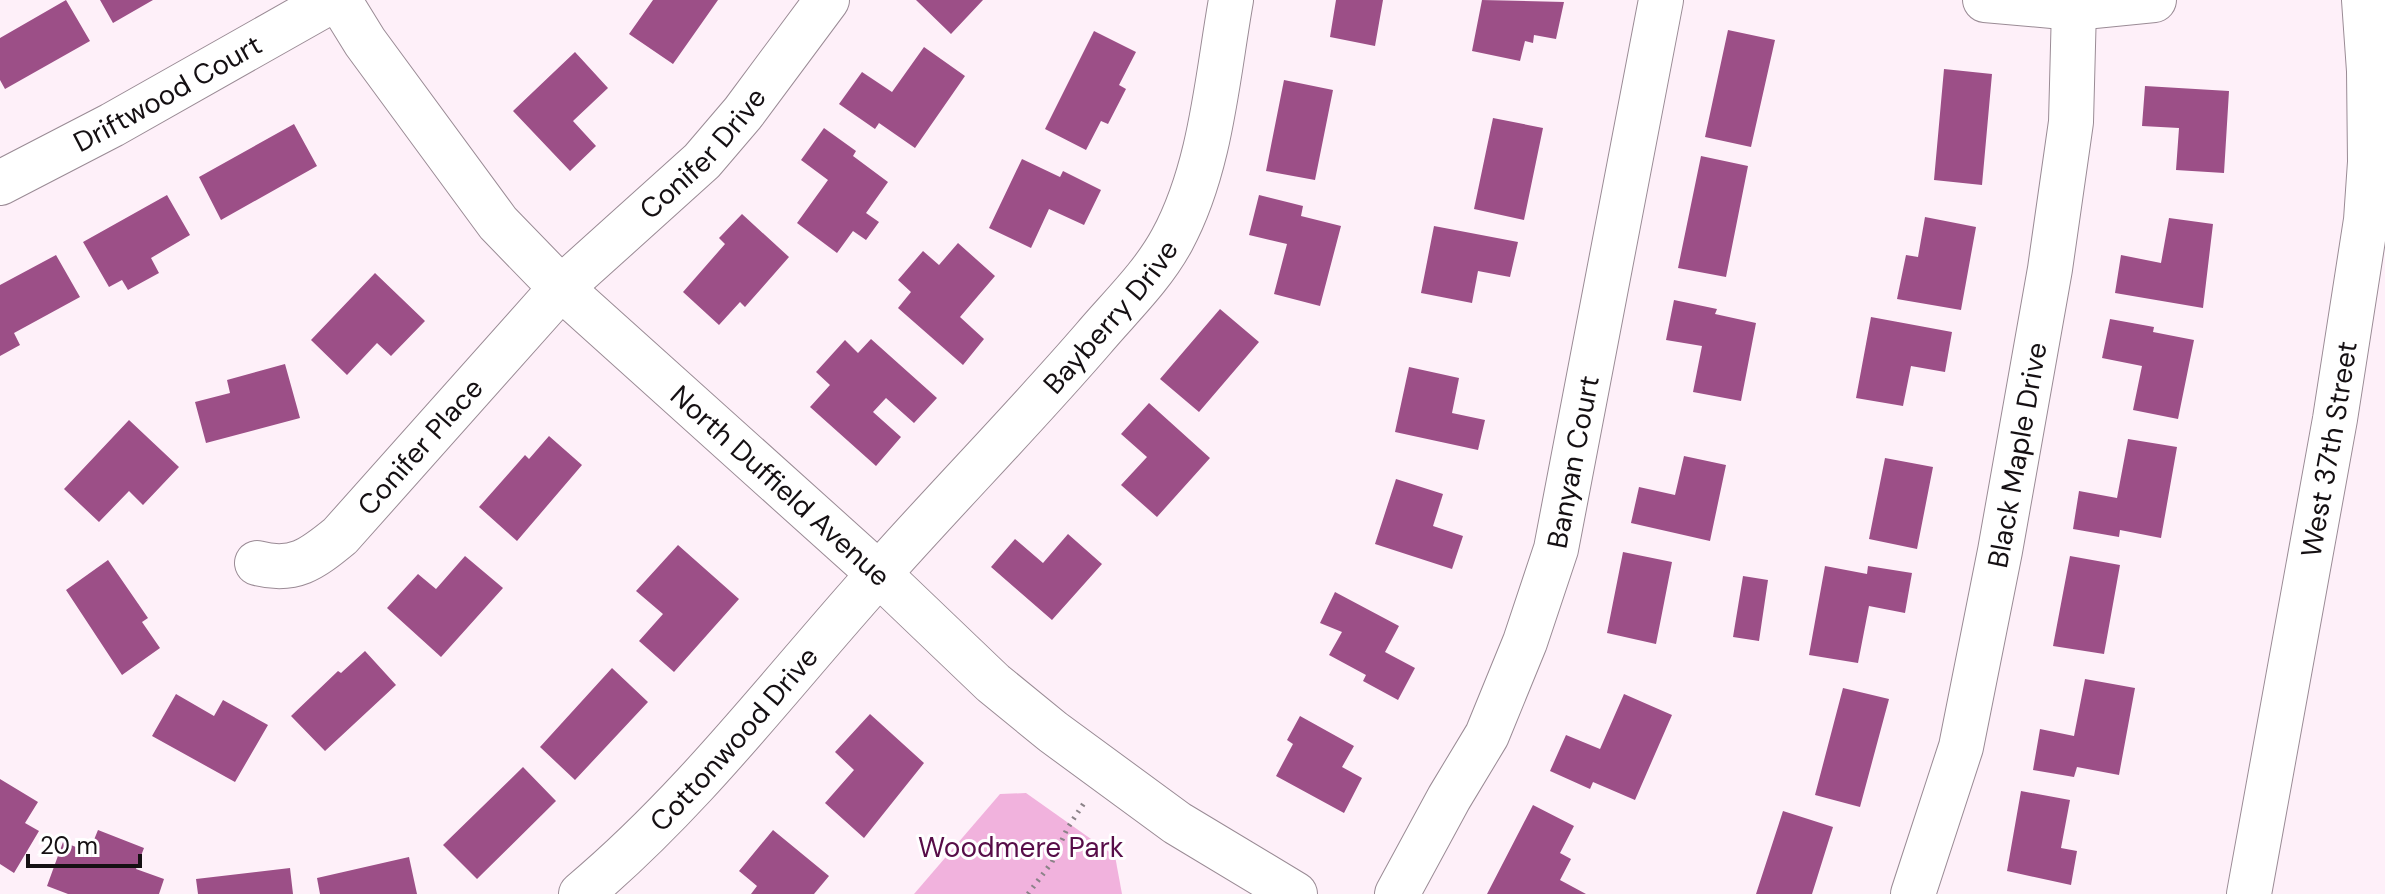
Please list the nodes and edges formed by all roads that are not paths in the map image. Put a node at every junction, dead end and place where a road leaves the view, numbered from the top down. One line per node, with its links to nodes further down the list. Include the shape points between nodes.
1 (336, 0): 9 (street, Driftwood Court); 10 (street, North Duffield Avenue, via 498,223)
2 (827, 0): 10 (street, Conifer Drive, via 702,161)
3 (1231, 0): 12 (street, Bayberry Drive, via 1206,142 1172,240 1062,374)
4 (1661, 0): 15 (street, Banyan Court, via 1556,549 1487,735)
5 (1985, 0): 8 (street)
6 (2154, 0): 8 (street)
7 (2364, 0): 17 (street, West 37th Street, via 2370,162 2366,220)
8 (2074, 8): 16 (street, Black Maple Drive, via 2071,122 2000,551 1961,747)
9 (0, 183)
10 (561, 288): 11 (street, Conifer Place, via 340,536 293,567); 12 (street, North Duffield Avenue)
11 (257, 563)
12 (879, 574): 13 (street, Cottonwood Drive, via 699,782); 14 (street, North Duffield Avenue, via 993,683 1105,772 1177,823)
13 (581, 894)
14 (1295, 894)
15 (1397, 894)
16 (1913, 894)
17 (2249, 894)

